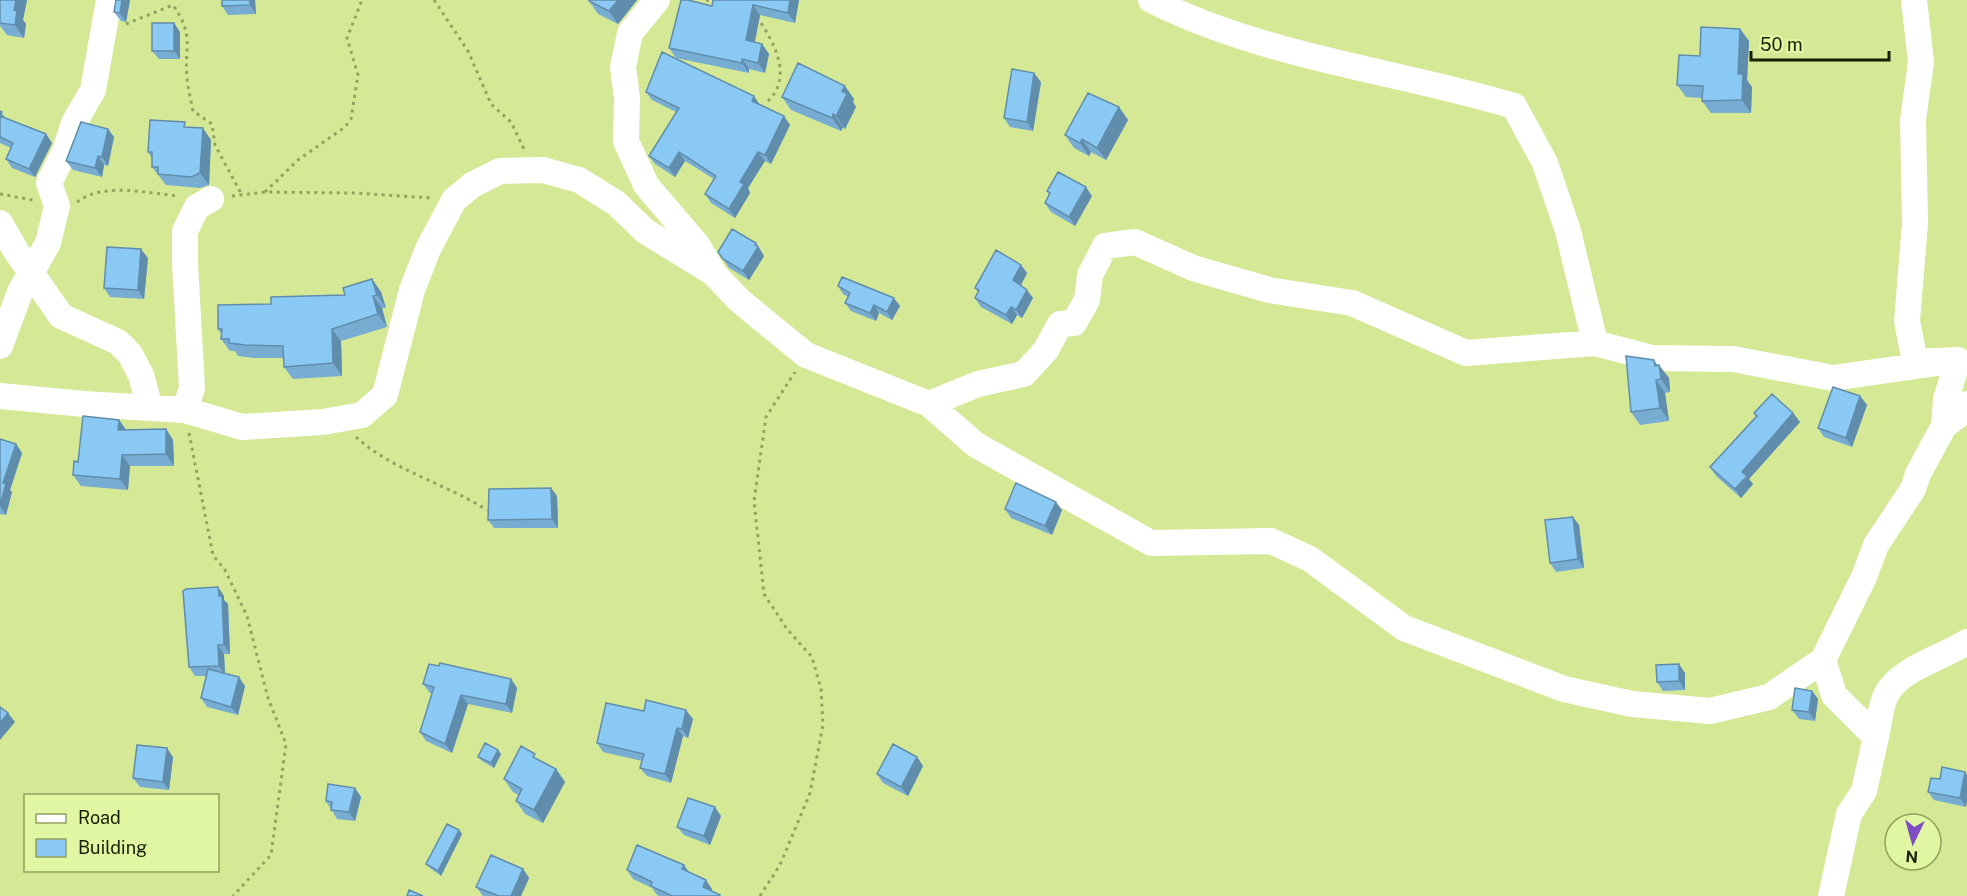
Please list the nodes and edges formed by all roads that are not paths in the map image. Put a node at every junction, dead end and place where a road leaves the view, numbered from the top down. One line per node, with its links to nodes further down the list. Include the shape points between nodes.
1 (109, 0): 7 (street, via 93,90 74,123 49,183 57,206 48,243)
2 (657, 0): 8 (street, via 630,33 623,67 626,141 646,185 698,246)
3 (1151, 0): 9 (street, via 1187,18 1251,40 1514,106 1545,164 1568,231)
4 (1914, 0): 11 (street, via 1921,62 1913,120 1915,223 1907,321 1915,362)
5 (211, 199): 16 (street, via 196,207 185,231 192,388)
6 (0, 223): 7 (street)
7 (31, 274): 10 (street); 15 (street, via 61,316 118,342 130,354 145,385)
8 (715, 275): 13 (street, via 740,301 806,355); 16 (street, via 645,231 616,203 579,180 543,170 500,171 472,185 454,200 412,290 385,395 362,415 242,427)
9 (1595, 343): 11 (street, via 1652,358 1733,359 1833,378); 13 (street, via 1466,353 1352,303 1269,290 1193,268 1135,242 1105,246 1090,275 1087,300 1074,323 1060,324 1046,350 1024,374 978,384)
10 (0, 346)
11 (1958, 360): 17 (street, via 1946,399)
12 (0, 396): 15 (street)
13 (929, 404): 19 (street, via 976,445 1151,543 1271,541 1310,560 1404,628 1564,689 1632,704 1710,711 1769,697)
14 (1967, 404): 17 (street)
15 (150, 408): 16 (street)
16 (185, 410)
17 (1944, 426): 19 (street, via 1913,489 1876,545)
18 (1967, 642): 20 (street, via 1892,685 1884,698)
19 (1823, 660): 20 (street, via 1834,695)
20 (1876, 737): 21 (street, via 1864,791 1849,814)
21 (1831, 896)

